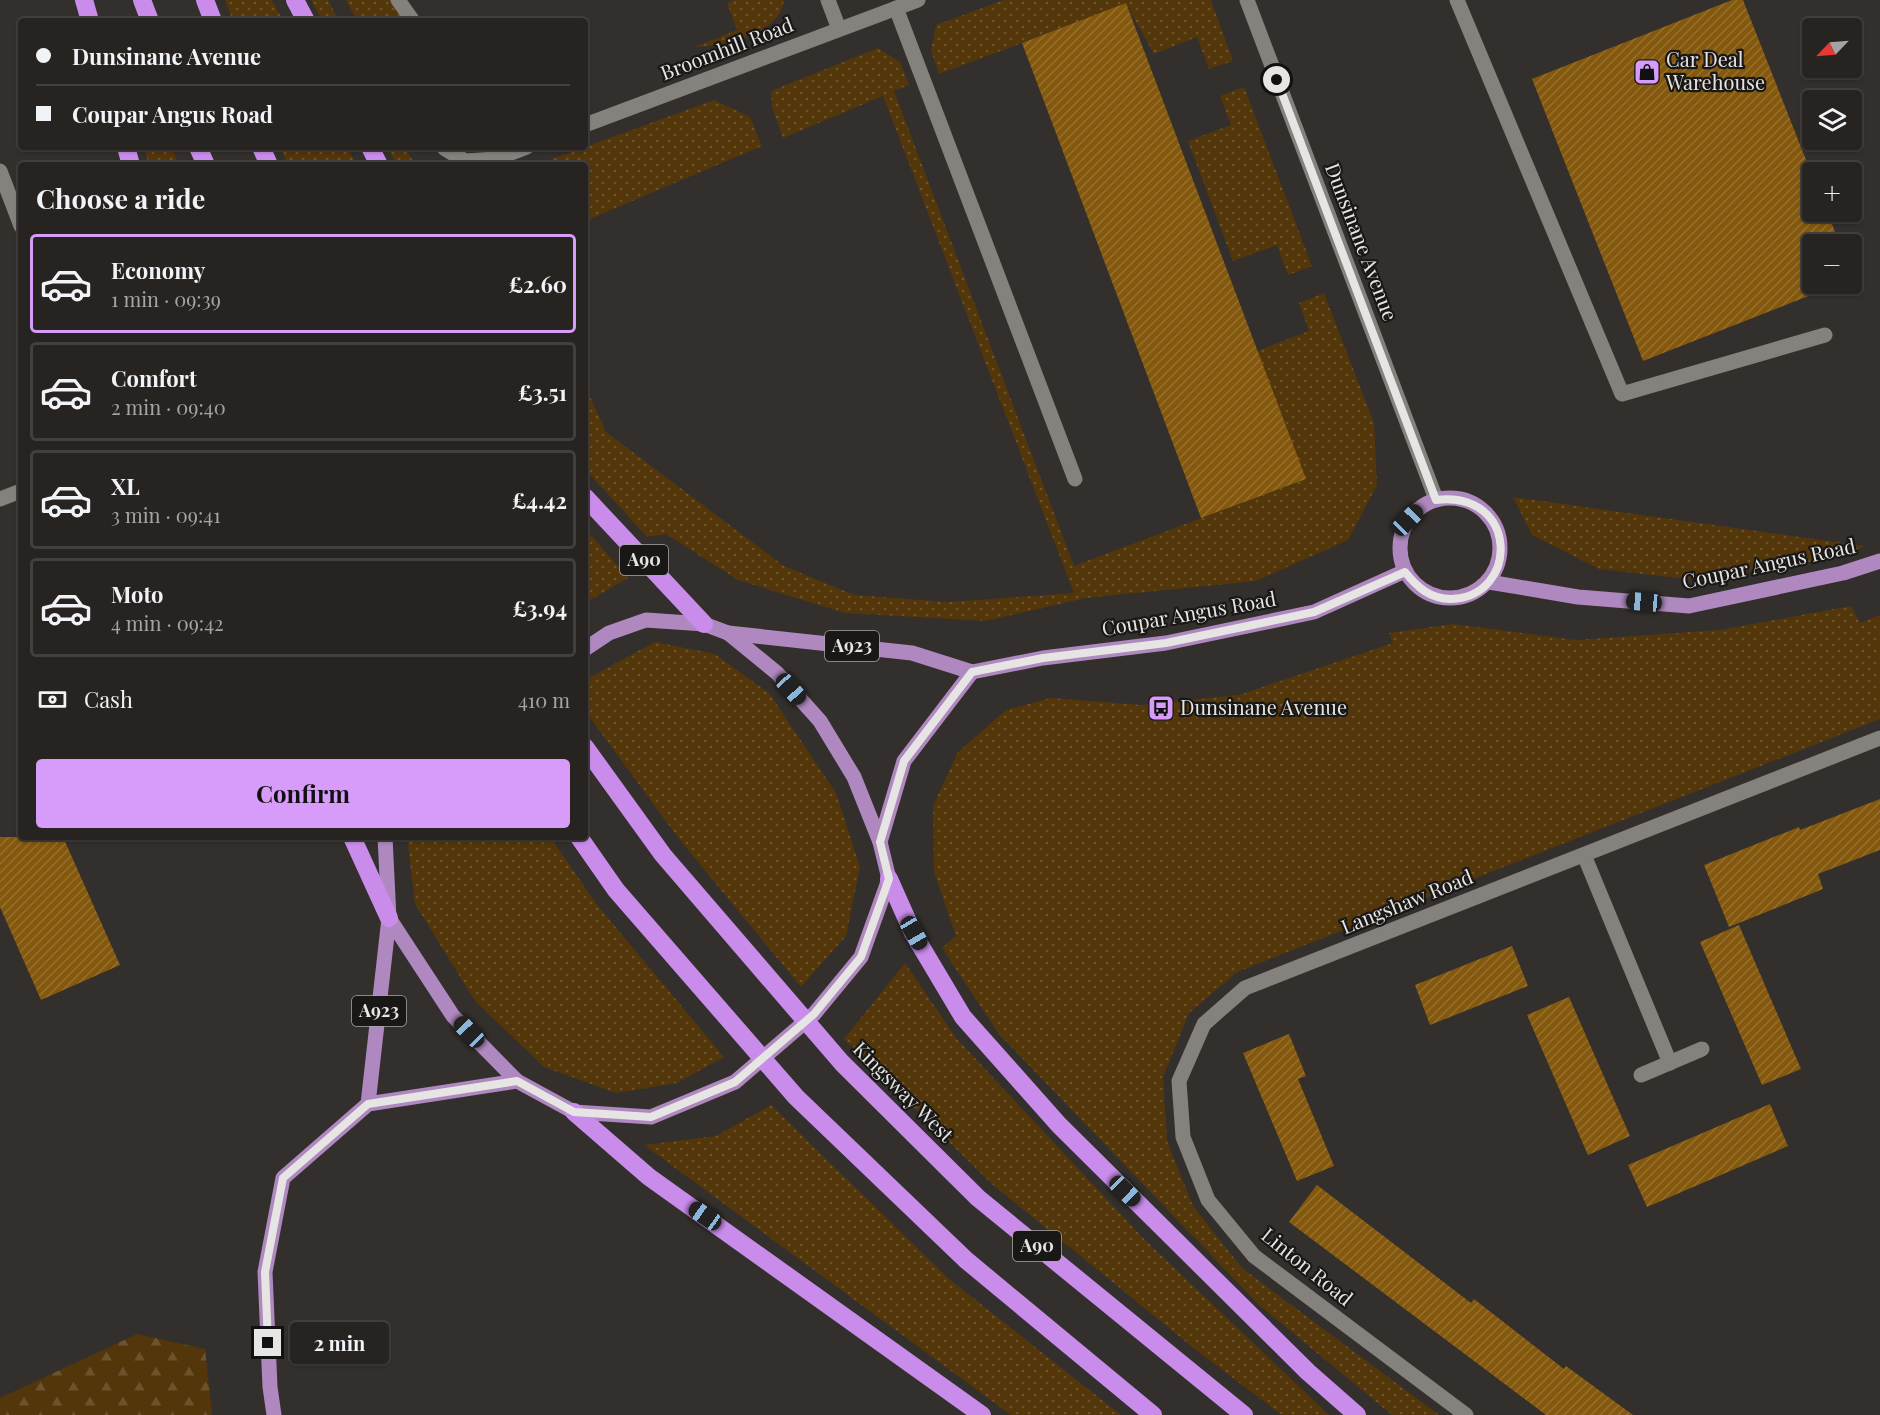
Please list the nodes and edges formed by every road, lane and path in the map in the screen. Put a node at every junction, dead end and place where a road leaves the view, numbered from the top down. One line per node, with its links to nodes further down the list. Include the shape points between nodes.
1 (84, 0): 11 (highway)
2 (142, 0): 12 (highway)
3 (205, 0): 13 (highway)
4 (295, 0): 14 (highway)
5 (398, 0): 15 (street)
6 (828, 0): 16 (street)
7 (918, 0): 10 (street, Broomhill Road)
8 (1247, 0): 27 (street, Dunsinane Avenue)
9 (1457, 0): 22 (street, via 1622,394)
10 (896, 8): 16 (street, Broomhill Road); 23 (street)
11 (89, 18)
12 (149, 18)
13 (212, 18)
14 (304, 18)
15 (411, 18)
16 (839, 29): 17 (street, Broomhill Road)
17 (588, 124)
18 (447, 150): 19 (street, via 465,161 495,159)
19 (518, 150)
20 (0, 171): 21 (street)
21 (18, 217)
22 (1825, 335)
23 (1075, 479)
24 (18, 492): 25 (street)
25 (0, 499)
26 (588, 500): 31 (highway, A90)
27 (1436, 500): 29 (main road, via 1421,507 1408,520 1400,554); 30 (main road, via 1468,501 1493,521 1501,552)
28 (1880, 561): 30 (main road, Coupar Angus Road, via 1843,573 1689,606 1578,597)
29 (1405, 572): 30 (main road, via 1428,594 1444,599 1468,596); 34 (main road, Coupar Angus Road / A923, via 1314,612 1166,643 1043,658)
30 (1488, 582)
31 (704, 624): 32 (main road); 33 (main road, via 646,620 609,633)
32 (728, 633): 34 (main road, Coupar Angus Road / A923, via 912,653); 40 (main road, via 777,673 819,721 854,777)
33 (588, 647)
34 (972, 672): 40 (main road, via 904,761)
35 (1880, 738): 41 (street, Langshaw Road)
36 (588, 751): 54 (highway, Kingsway West / A90, via 663,855 842,1063 978,1198)
37 (353, 840): 43 (highway)
38 (385, 840): 43 (main road)
39 (581, 840): 53 (highway, A90, via 616,890 796,1097 966,1260)
40 (880, 842): 42 (main road)
41 (1584, 855): 44 (street, Langshaw Road); 46 (street)
42 (889, 879): 50 (main road, via 861,957 814,1014 735,1082 651,1117); 55 (highway, via 914,933 963,1017 1059,1125 1308,1372)
43 (389, 918): 48 (main road, via 453,1016); 49 (main road, A923)
44 (1245, 988): 56 (street, Linton Road, via 1204,1024 1179,1081 1183,1137 1208,1200 1254,1256)
45 (1702, 1049): 46 (street)
46 (1670, 1062): 47 (street)
47 (1641, 1075)
48 (517, 1081): 49 (main road); 50 (main road)
49 (368, 1104): 51 (main road, via 283,1178 265,1272)
50 (574, 1112): 52 (highway, via 649,1177)
51 (274, 1415)
52 (982, 1415)
53 (1154, 1415)
54 (1244, 1415)
55 (1357, 1415)
56 (1466, 1415)

